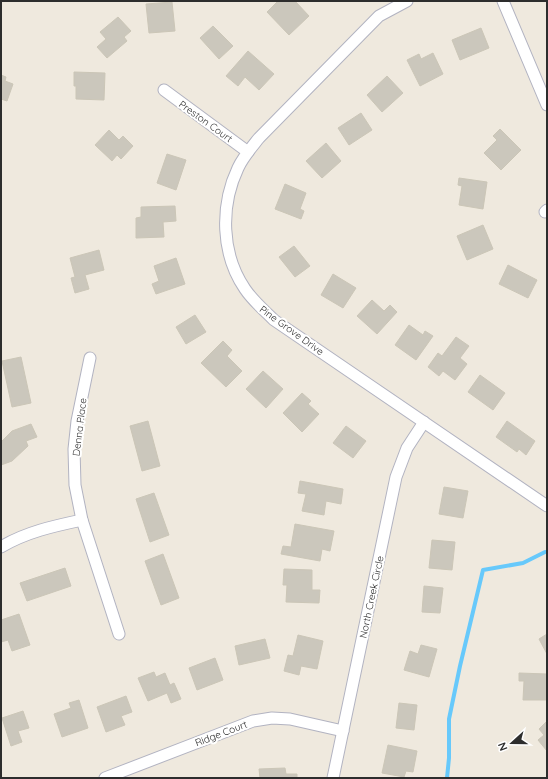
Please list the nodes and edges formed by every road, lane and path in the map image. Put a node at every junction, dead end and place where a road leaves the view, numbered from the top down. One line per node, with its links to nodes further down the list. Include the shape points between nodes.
1 (407, 1): 5 (street, Pine Grove Drive, via 379,16)
2 (502, 1): 4 (street)
3 (164, 90): 5 (street, Preston Court)
4 (547, 105)
5 (248, 152): 7 (street, Pine Grove Drive, via 238,167 231,185 225,220 230,255 244,288 274,320)
6 (90, 358): 9 (street, Denna Place, via 74,449 75,485)
7 (424, 422): 8 (street, Pine Grove Drive); 12 (street, North Creek Circle, via 407,448 396,477)
8 (547, 506)
9 (82, 520): 10 (street, via 38,530); 11 (street, Denna Place)
10 (1, 547)
11 (119, 634)
12 (343, 731): 13 (street, Ridge Court, via 290,719 253,721); 14 (street, North Creek Circle)
13 (105, 778)
14 (333, 778)

